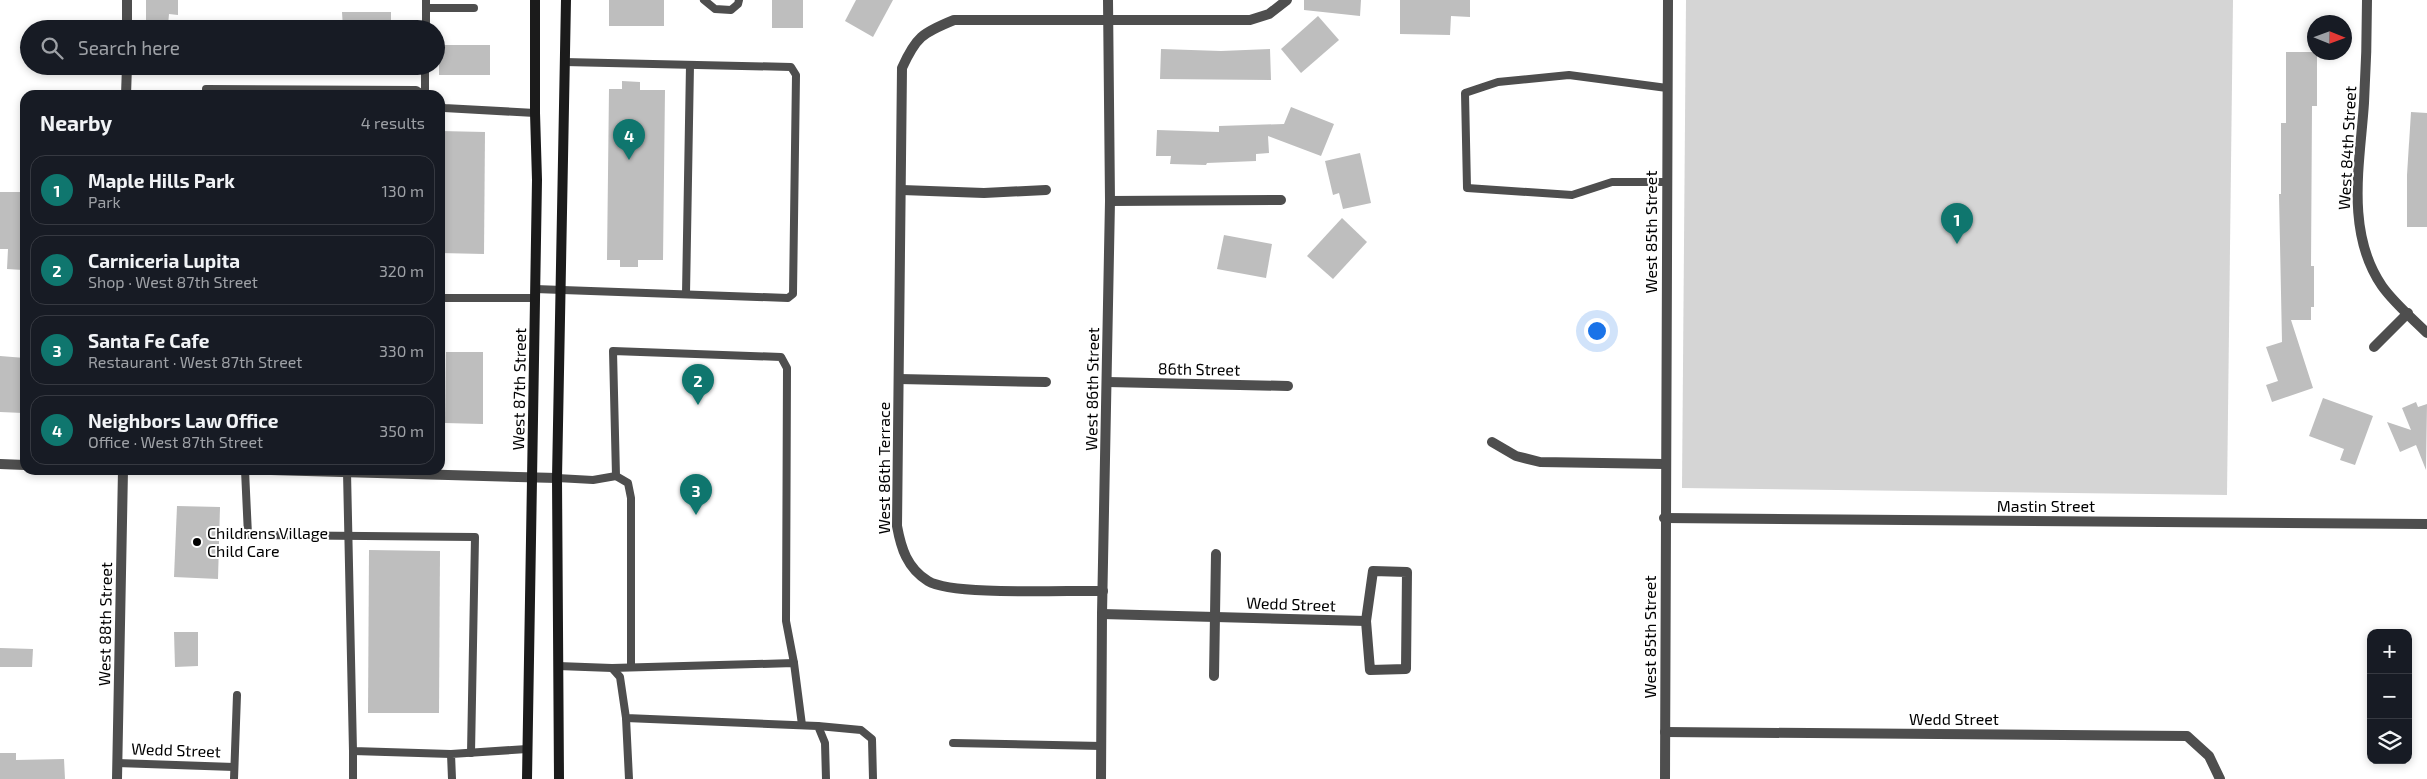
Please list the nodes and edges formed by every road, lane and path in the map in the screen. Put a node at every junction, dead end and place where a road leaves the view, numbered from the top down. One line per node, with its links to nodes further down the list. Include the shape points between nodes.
1 (127, 0): 12 (street)
2 (535, 0): 25 (main road, West 87th Street)
3 (566, 0): 15 (main road)
4 (704, 0): 5 (lane, via 715,10 731,10)
5 (739, 0)
6 (1108, 0): 14 (street, West 86th Street)
7 (1287, 0): 14 (street, West 86th Terrace, via 1270,14 1250,20)
8 (1668, 0): 19 (street, West 85th Street)
9 (2367, 0): 35 (street, West 84th Street, via 2359,222 2364,246 2382,286)
10 (426, 4): 11 (lane); 13 (lane)
11 (474, 8)
12 (127, 20)
13 (426, 20)
14 (1109, 20): 27 (street, West 86th Terrace, via 954,20 928,30 912,46 902,68); 30 (street, West 86th Street)
15 (564, 62): 16 (lane); 31 (main road)
16 (690, 65): 33 (lane); 33 (lane, via 791,67 796,75 793,294 788,298)
17 (127, 75): 20 (street)
18 (425, 75): 23 (lane)
19 (1668, 88): 26 (street, West 85th Street); 26 (lane, via 1569,75 1498,82 1465,93 1466,188 1572,195 1612,182)
20 (126, 90)
21 (206, 90): 22 (lane)
22 (416, 90)
23 (425, 90)
24 (445, 108): 25 (lane)
25 (534, 113): 32 (main road, West 87th Street, via 537,180)
26 (1666, 182): 44 (street, West 85th Street)
27 (902, 190): 28 (street, via 984,193); 38 (street, West 86th Terrace)
28 (1046, 190)
29 (1281, 200): 30 (street)
30 (1110, 201): 40 (street, West 86th Street)
31 (559, 289): 32 (lane); 33 (lane); 52 (main road)
32 (535, 294): 34 (lane); 51 (main road, West 87th Street)
33 (686, 294)
34 (445, 298)
35 (2408, 314): 36 (street, West 84th Street); 37 (street)
36 (2427, 333)
37 (2374, 347)
38 (899, 379): 39 (street, West 86th Terrace); 57 (street, West 86th Terrace, via 897,526 900,547 910,565 928,581 955,589)
39 (1046, 382)
40 (1108, 382): 41 (street, 86th Street); 57 (street, West 86th Street)
41 (1288, 386)
42 (1492, 442): 44 (street, via 1516,456 1540,462)
43 (0, 464): 45 (street)
44 (1665, 464): 53 (street, West 85th Street)
45 (20, 465)
46 (445, 474): 51 (street)
47 (123, 475): 77 (street, West 88th Street)
48 (245, 475): 55 (lane, via 248,535)
49 (347, 475): 55 (lane)
50 (616, 476): 52 (lane, via 592,480); 61 (lane, via 613,351 781,357 787,368 786,621); 63 (lane, via 628,483 631,498)
51 (533, 477): 52 (street); 73 (main road, West 87th Street)
52 (557, 478): 62 (main road)
53 (1664, 518): 54 (street, Mastin Street); 70 (street, West 85th Street)
54 (2427, 524)
55 (348, 536): 74 (lane); 75 (lane, via 475,537)
56 (1216, 554): 59 (street)
57 (1103, 591): 58 (street, West 86th Street)
58 (1102, 614): 59 (street, Wedd Street); 72 (street, West 86th Street)
59 (1215, 617): 60 (street, Wedd Street); 65 (street)
60 (1366, 621): 60 (street, via 1370,670 1406,669 1407,572 1374,571)
61 (794, 663): 63 (lane); 68 (lane)
62 (558, 666): 64 (lane); 84 (main road)
63 (631, 667): 64 (lane)
64 (612, 668): 67 (lane, via 620,677)
65 (1214, 676)
66 (237, 695): 78 (lane)
67 (626, 718): 68 (lane); 85 (lane)
68 (802, 725): 69 (lane)
69 (818, 726): 86 (lane, via 825,743); 87 (lane, via 861,730 872,739)
70 (1665, 732): 89 (street, West 85th Street); 90 (street, Wedd Street, via 2187,736 2209,756)
71 (952, 743): 72 (lane)
72 (1102, 746): 88 (street, West 86th Street)
73 (527, 749): 75 (lane); 83 (main road, West 87th Street)
74 (353, 751): 76 (lane); 81 (lane)
75 (471, 753): 76 (lane)
76 (450, 754): 82 (lane)
77 (117, 763): 78 (lane, Wedd Street); 79 (street, West 88th Street)
78 (234, 767): 80 (lane)
79 (117, 779)
80 (234, 779)
81 (353, 779)
82 (452, 779)
83 (526, 779)
84 (559, 779)
85 (629, 779)
86 (826, 779)
87 (872, 779)
88 (1102, 779)
89 (1665, 779)
90 (2220, 779)

